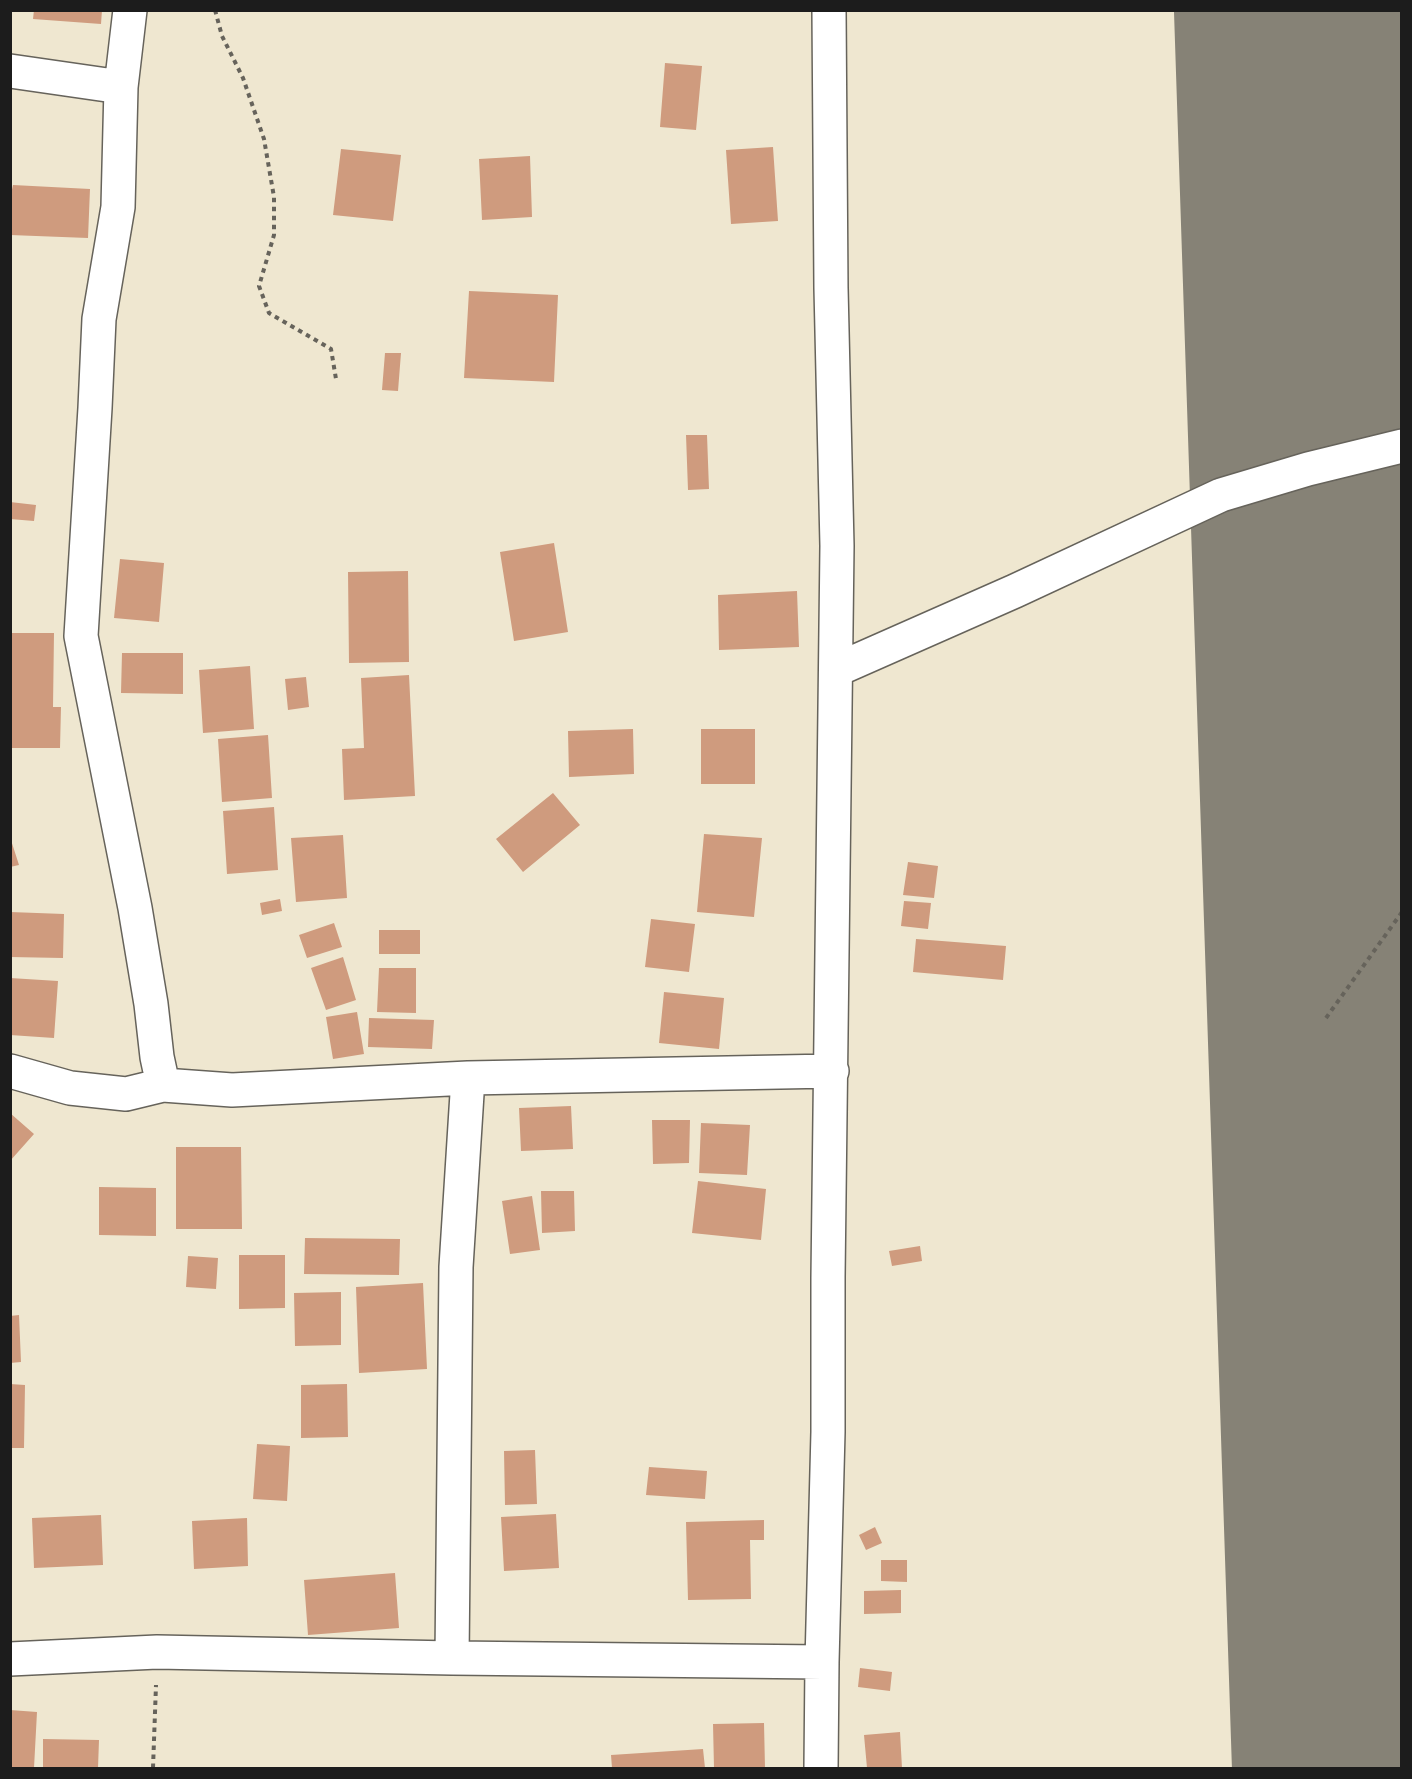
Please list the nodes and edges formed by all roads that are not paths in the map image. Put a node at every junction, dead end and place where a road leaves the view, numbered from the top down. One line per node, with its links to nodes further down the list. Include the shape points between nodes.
1 (130, 10): 4 (street)
2 (829, 10): 6 (street)
3 (10, 72): 4 (street)
4 (121, 87): 10 (street, via 118,207 99,319 81,636 135,908)
5 (1401, 446): 6 (street, via 1221,495)
6 (836, 670): 8 (street)
7 (10, 1071): 10 (street, via 70,1088 126,1094)
8 (832, 1071): 9 (street); 13 (street)
9 (468, 1078): 10 (street, via 231,1090); 11 (street, via 456,1267)
10 (163, 1084)
11 (452, 1658): 12 (street, via 157,1652); 13 (street)
12 (10, 1659)
13 (822, 1662): 14 (street)
14 (821, 1768)

